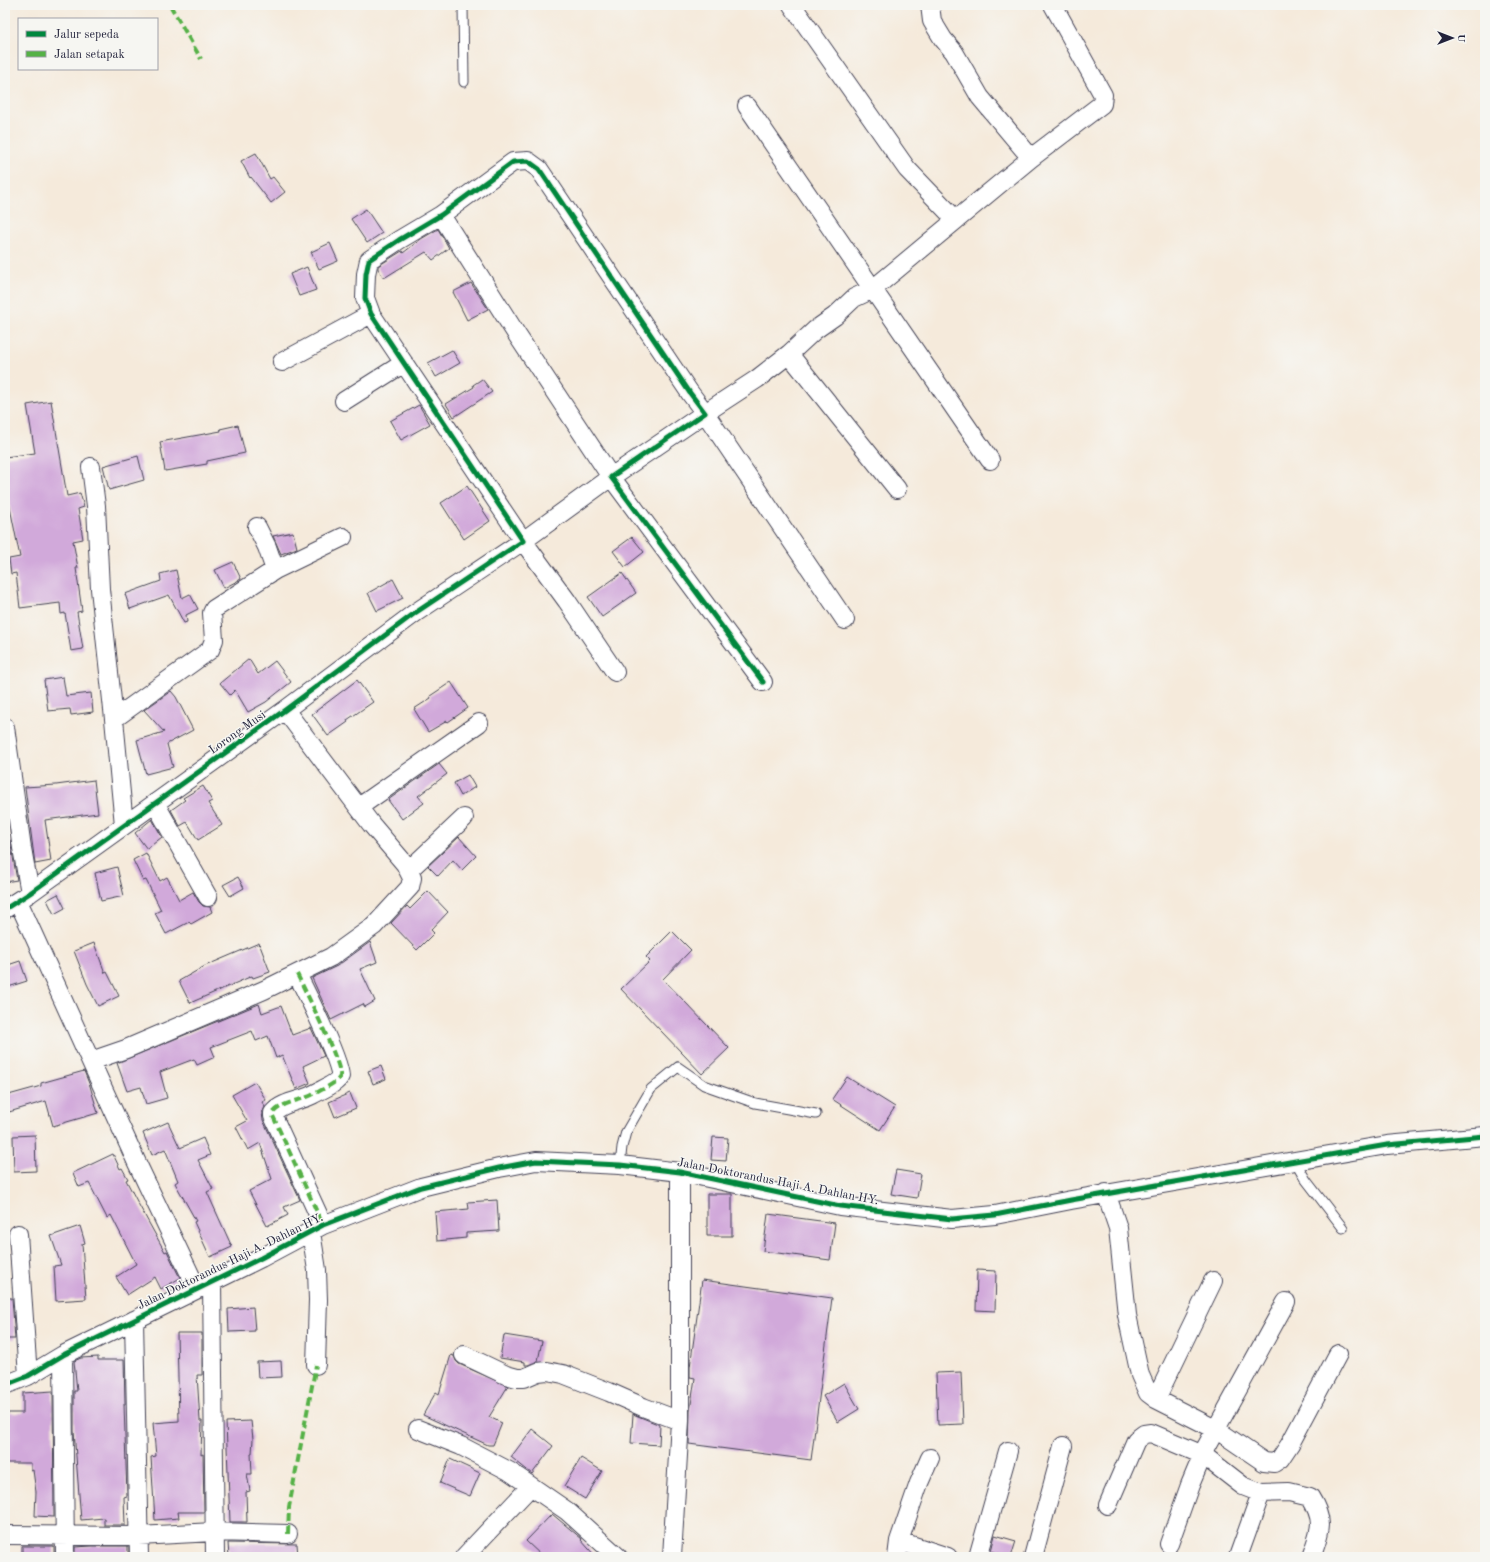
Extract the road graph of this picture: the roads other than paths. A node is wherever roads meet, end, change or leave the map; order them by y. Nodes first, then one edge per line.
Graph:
1 (463, 5) edge
2 (792, 5) edge
3 (930, 5) edge
4 (1053, 5) edge
5 (464, 82) dead end
6 (747, 106) dead end
7 (1031, 158) junction
8 (442, 215) junction
9 (956, 220) junction
10 (873, 289) junction
11 (371, 314) junction
12 (789, 354) junction
13 (282, 362) dead end
14 (404, 363) junction
15 (344, 401) dead end
16 (705, 413) junction
17 (990, 460) dead end
18 (91, 467) dead end
19 (611, 477) junction
20 (896, 489) dead end
21 (257, 527) dead end
22 (343, 537) dead end
23 (524, 541) junction
24 (275, 570) junction
25 (845, 620) dead end
26 (615, 672) dead end
27 (763, 682) dead end
28 (285, 710) junction
29 (114, 719) junction
30 (479, 723) dead end
31 (5, 727) edge
32 (155, 803) junction
33 (359, 807) junction
34 (464, 818) dead end
35 (124, 825) junction
36 (409, 870) junction
37 (208, 897) dead end
38 (18, 901) edge
39 (297, 974) junction
40 (91, 1061) junction
41 (816, 1114) dead end
42 (1485, 1136) edge
43 (1295, 1161) junction
44 (620, 1165) junction
45 (680, 1172) junction
46 (1106, 1193) junction
47 (317, 1228) junction
48 (1343, 1228) dead end
49 (18, 1234) dead end
50 (1213, 1281) dead end
51 (205, 1285) junction
52 (1286, 1302) dead end
53 (134, 1320) junction
54 (1338, 1354) dead end
55 (464, 1355) dead end
56 (63, 1356) junction
57 (316, 1365) dead end
58 (28, 1376) junction
59 (5, 1385) edge
60 (1156, 1399) junction
61 (680, 1421) junction
62 (418, 1429) dead end
63 (1209, 1443) junction
64 (1062, 1446) dead end
65 (1008, 1451) dead end
66 (930, 1458) dead end
67 (531, 1486) junction
68 (1260, 1493) junction
69 (1108, 1505) dead end
70 (214, 1532) junction
71 (288, 1534) dead end
72 (5, 1535) edge
73 (138, 1536) junction
74 (65, 1537) junction
75 (1169, 1544) dead end
76 (898, 1549) edge
77 (65, 1557) edge
78 (139, 1557) edge
79 (215, 1557) edge
80 (464, 1557) edge
81 (618, 1557) edge
82 (672, 1557) edge
83 (948, 1557) edge
84 (978, 1557) edge
85 (1033, 1557) edge
86 (1238, 1557) edge
87 (1311, 1557) edge

1 - 5 lane
2 - 9 street
3 - 7 street
4 - 7 street, Lorong Musi
6 - 10 street
7 - 9 street, Lorong Musi
8 - 11 street
8 - 16 street
8 - 19 street
9 - 10 street, Lorong Musi
10 - 12 street, Lorong Musi
10 - 17 street
11 - 13 street
11 - 14 street
12 - 16 street, Lorong Musi
12 - 20 street
14 - 15 street
14 - 23 street
16 - 19 street, Lorong Musi
16 - 25 street
18 - 29 street
19 - 23 street, Lorong Musi
19 - 27 street
21 - 24 street
22 - 24 street
23 - 26 street
23 - 28 street, Lorong Musi
24 - 29 street
28 - 32 street, Lorong Musi
28 - 33 street
29 - 35 street
30 - 33 street
31 - 38 street
32 - 35 street, Lorong Musi
32 - 37 street
33 - 36 street
34 - 36 street
35 - 38 street, Lorong Musi
36 - 39 street
38 - 40 street
39 - 40 street
39 - 47 street
40 - 51 street
41 - 44 lane
42 - 43 street, Jalan Doktorandus Haji A. Dahlan HY.
43 - 46 street, Jalan Doktorandus Haji A. Dahlan HY.
43 - 48 lane
44 - 45 street, Jalan Doktorandus Haji A. Dahlan HY.
44 - 47 street, Jalan Doktorandus Haji A. Dahlan HY.
45 - 46 street, Jalan Doktorandus Haji A. Dahlan HY.
45 - 61 street
46 - 60 street
47 - 51 street, Jalan Doktorandus Haji A. Dahlan HY.
47 - 57 street
49 - 58 street
50 - 60 street
51 - 53 street, Jalan Doktorandus Haji A. Dahlan HY.
51 - 70 street
52 - 63 street
53 - 56 street, Jalan Doktorandus Haji A. Dahlan HY.
53 - 73 street
54 - 63 street
55 - 61 street
56 - 58 street, Jalan Doktorandus Haji A. Dahlan HY.
56 - 74 street
58 - 59 street, Jalan Doktorandus Haji A. Dahlan HY.
60 - 63 street
61 - 82 street
62 - 67 street
63 - 68 street
63 - 69 street
63 - 75 street
64 - 85 street
65 - 84 street
66 - 76 street
67 - 80 street
67 - 81 street
68 - 86 street
68 - 87 street
70 - 71 street
70 - 73 street
70 - 79 street
72 - 74 street
73 - 74 street
73 - 78 street
74 - 77 street
76 - 83 street

